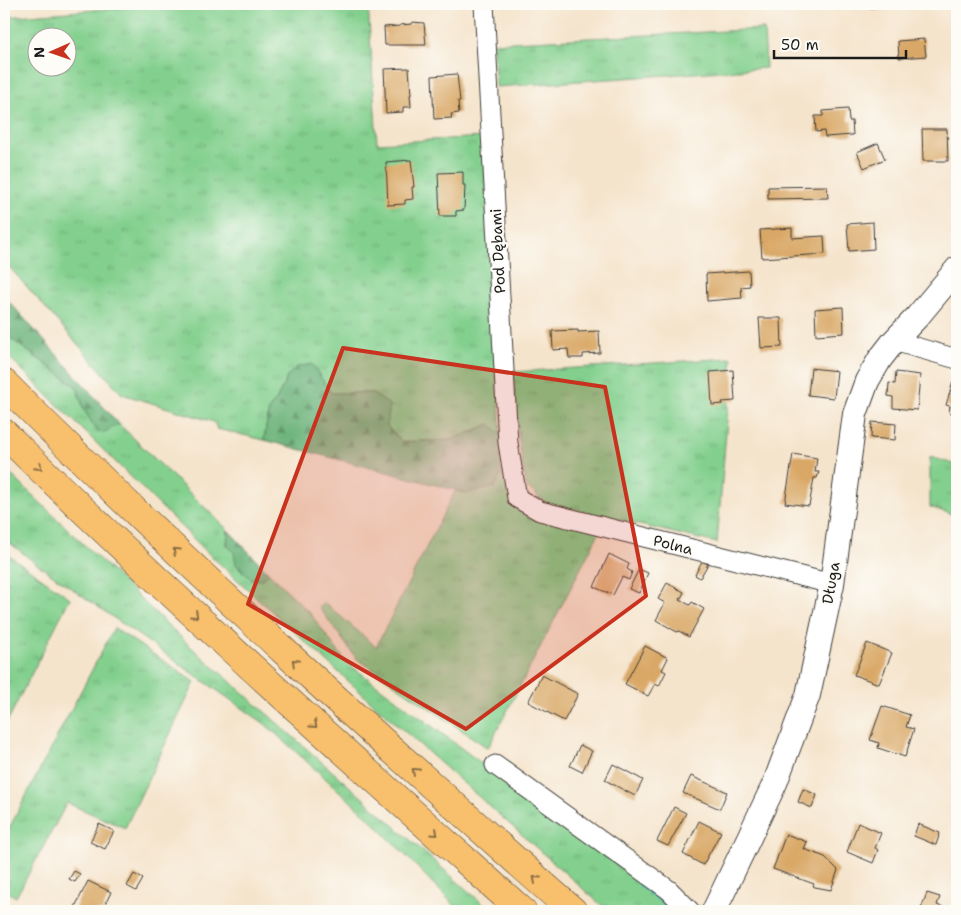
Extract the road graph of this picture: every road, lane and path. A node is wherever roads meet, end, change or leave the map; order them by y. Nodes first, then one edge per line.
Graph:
1 (484, 4) edge
2 (957, 269) edge
3 (894, 341) junction
4 (957, 359) edge
5 (4, 383) edge
6 (4, 433) edge
7 (517, 498) joint
8 (832, 584) junction
9 (495, 765) dead end
10 (522, 911) edge
11 (573, 911) edge
12 (690, 911) edge
13 (714, 911) edge

1 - 7 street, Pod Dębami
2 - 3 street, Długa
3 - 4 street
3 - 8 street, Długa
11 -> 5 highway
6 -> 10 highway
7 - 8 street, Polna
8 - 13 street, Długa
9 - 12 street

